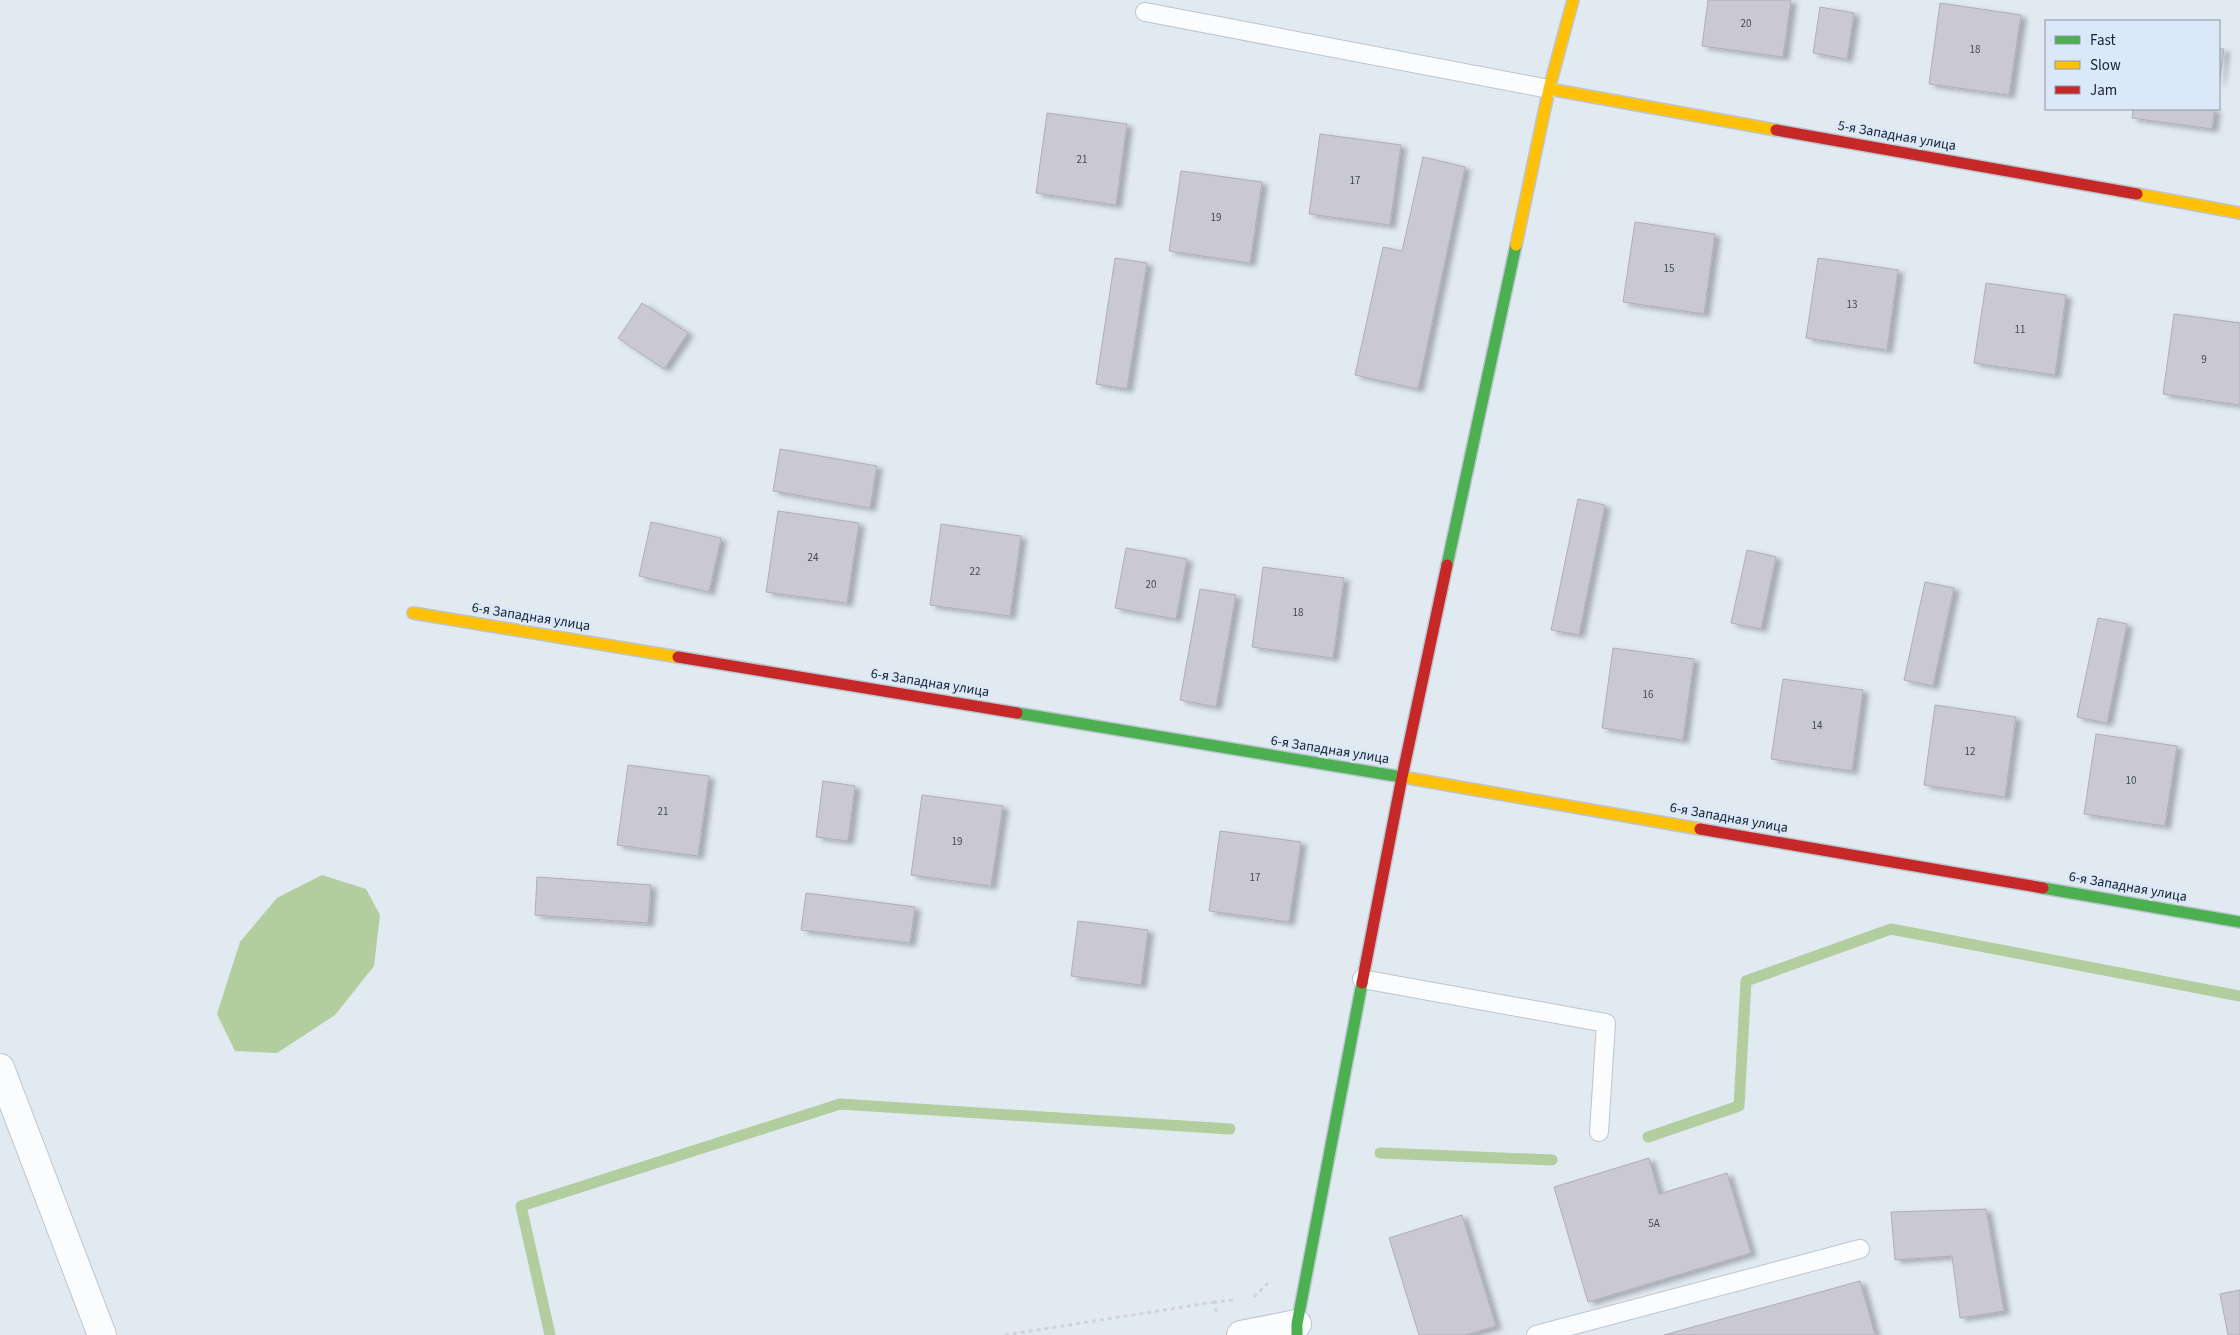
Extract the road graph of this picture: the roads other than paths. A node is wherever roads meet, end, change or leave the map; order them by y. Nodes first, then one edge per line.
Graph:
1 (1573, 0) edge
2 (1145, 12) dead end
3 (1549, 89) junction
4 (2240, 213) edge
5 (413, 613) dead end
6 (1402, 777) junction
7 (2240, 922) edge
8 (1362, 979) junction
9 (0, 1068) edge
10 (1599, 1132) dead end
11 (1860, 1250) dead end
12 (1297, 1330) edge
13 (102, 1335) edge
14 (1241, 1335) edge
15 (1536, 1335) edge

1 - 3 street
2 - 3 lane
3 - 4 street, 5-я Западная улица
3 - 6 street
5 - 6 street, 6-я Западная улица
6 - 7 street, 6-я Западная улица
6 - 8 street
8 - 10 lane
8 - 12 street
9 - 13 street
11 - 15 lane
12 - 14 street

